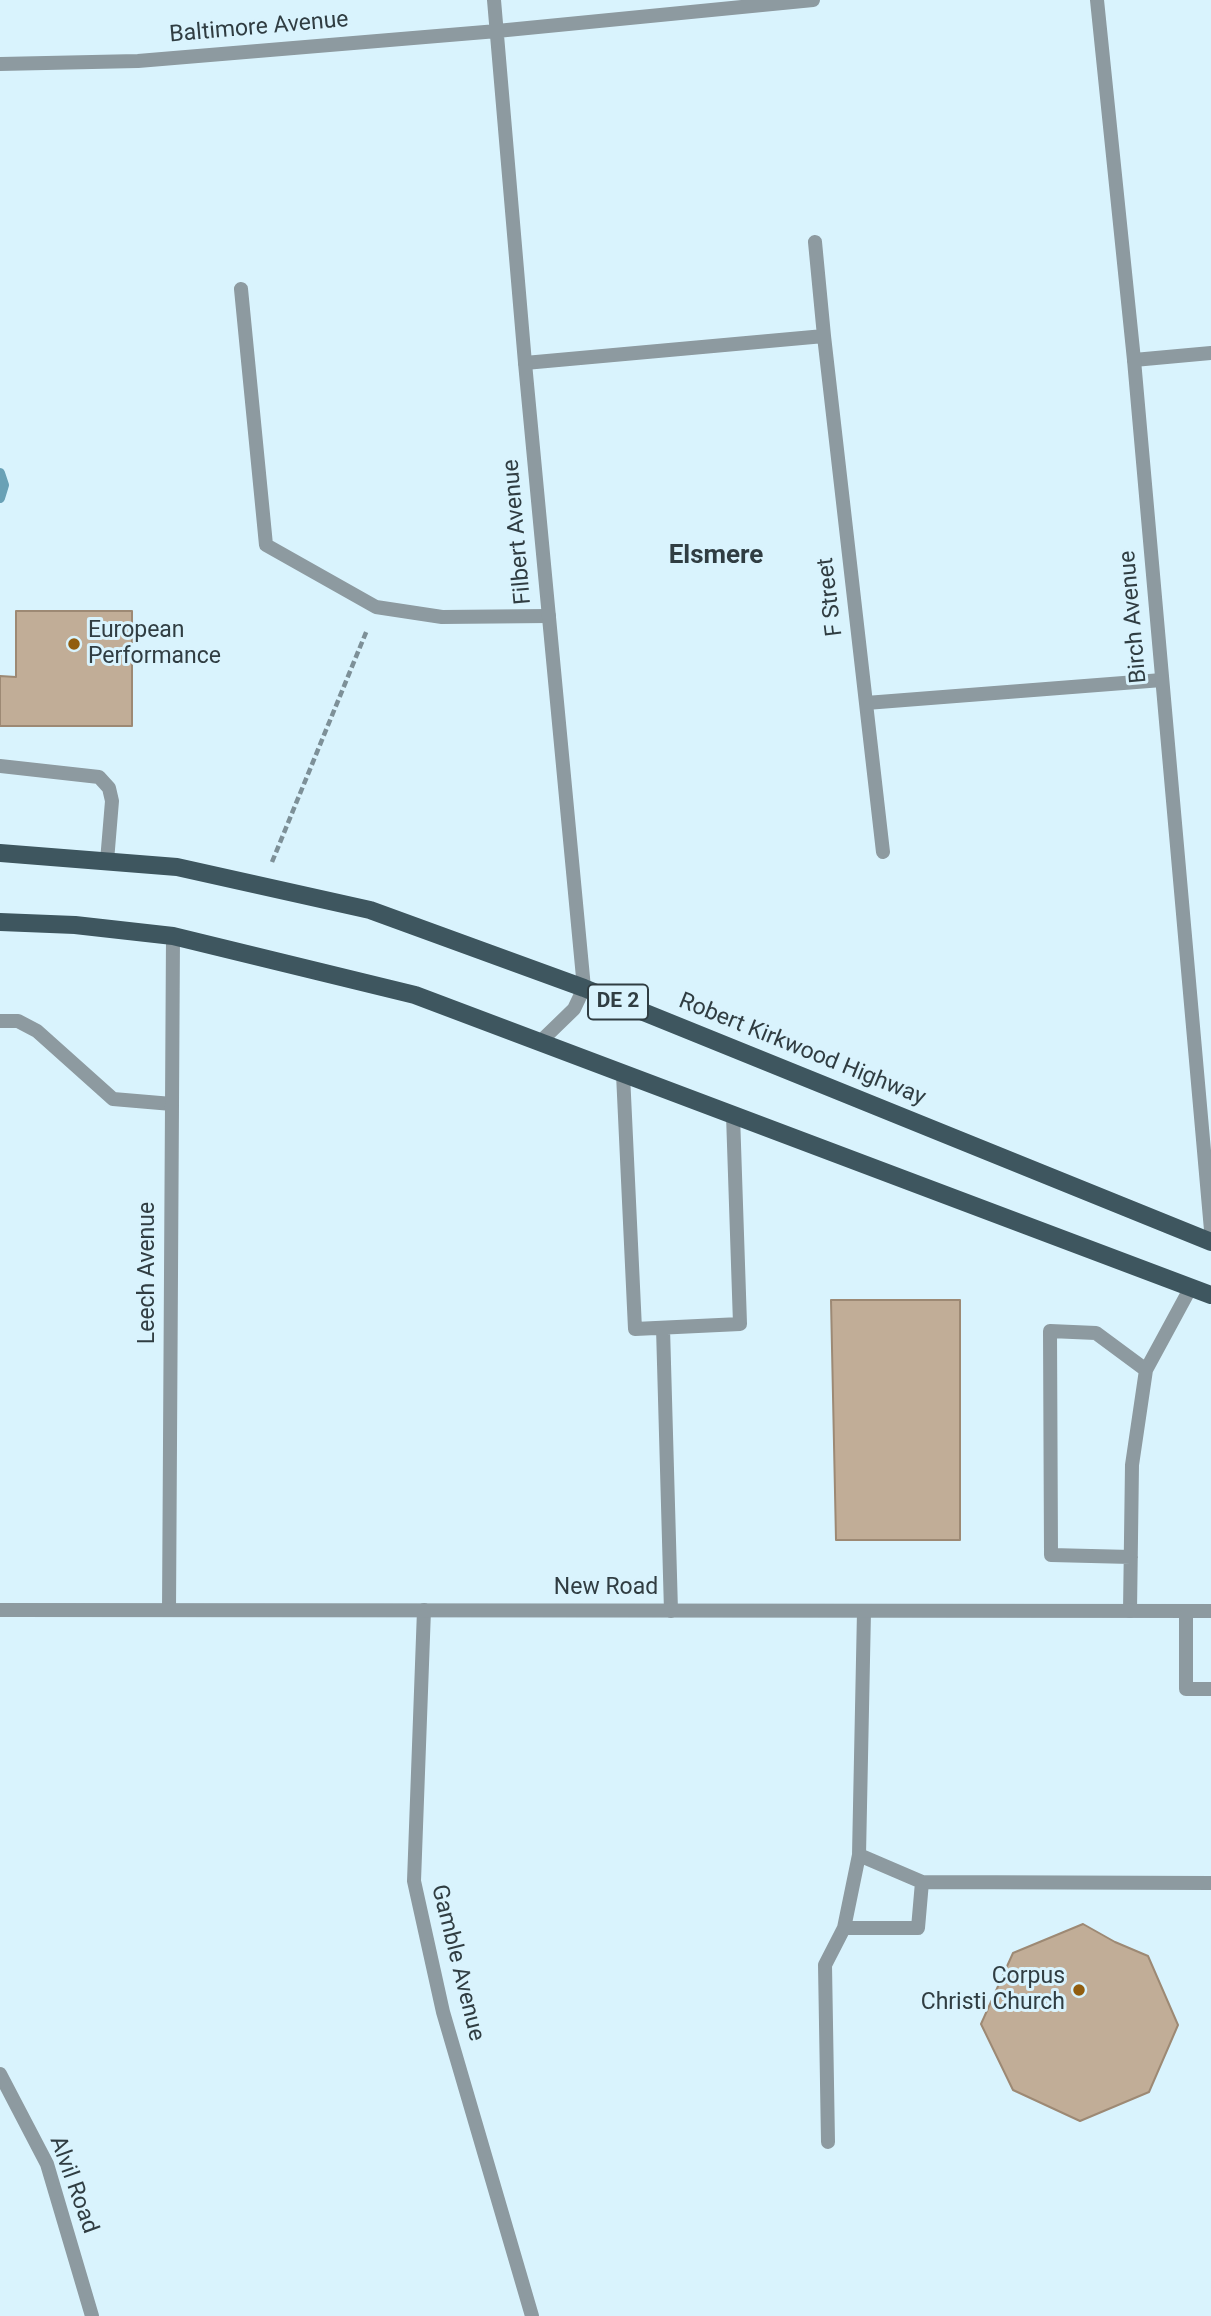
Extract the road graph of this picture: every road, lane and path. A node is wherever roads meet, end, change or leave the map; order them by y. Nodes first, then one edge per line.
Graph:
1 (494, 0) edge
2 (813, 0) edge
3 (1097, 0) edge
4 (497, 31) junction
5 (1, 64) edge
6 (815, 242) dead end
7 (242, 289) dead end
8 (824, 336) junction
9 (1211, 353) edge
10 (1134, 360) junction
11 (525, 363) junction
12 (376, 607) junction
13 (549, 616) junction
14 (1162, 680) junction
15 (866, 703) junction
16 (0, 766) edge
17 (883, 852) dead end
18 (0, 853) edge
19 (107, 861) junction
20 (262, 886) junction
21 (0, 922) edge
22 (173, 936) junction
23 (584, 988) junction
24 (0, 1021) edge
25 (540, 1042) junction
26 (623, 1074) junction
27 (172, 1104) junction
28 (733, 1115) junction
29 (1211, 1230) edge
30 (1211, 1241) edge
31 (1191, 1287) junction
32 (1211, 1294) edge
33 (663, 1328) junction
34 (1146, 1370) junction
35 (1131, 1557) junction
36 (0, 1610) edge
37 (169, 1610) junction
38 (424, 1611) junction
39 (671, 1611) junction
40 (864, 1611) junction
41 (1130, 1611) junction
42 (1186, 1611) junction
43 (1211, 1611) edge
44 (1211, 1689) edge
45 (859, 1855) junction
46 (922, 1882) junction
47 (1211, 1884) edge
48 (844, 1928) junction
49 (0, 2074) edge
50 (828, 2143) dead end
51 (92, 2316) edge
52 (532, 2316) edge

1 - 4 street, Filbert Avenue
2 - 4 street, Baltimore Avenue
3 - 10 street, Birch Avenue
4 - 5 street, Baltimore Avenue
4 - 11 street, Filbert Avenue
6 - 8 street, F Street
7 - 12 street
8 - 11 street
8 - 15 street, F Street
9 - 10 street
10 - 14 street, Birch Avenue
11 - 13 street, Filbert Avenue
12 - 13 street
12 - 20 path
13 - 23 street, Filbert Avenue
14 - 15 street
14 - 29 street, Birch Avenue
15 - 17 street, F Street
16 - 19 street
18 - 19 main road, Robert Kirkwood Highway / DE 2
19 - 20 main road, Robert Kirkwood Highway / DE 2
20 - 23 main road, Robert Kirkwood Highway / DE 2
21 - 22 main road
22 - 25 main road
22 - 27 street, Leech Avenue
23 - 25 street
23 - 30 main road, Robert Kirkwood Highway / DE 2
24 - 27 street
25 - 26 main road
26 - 28 main road
26 - 33 street
27 - 37 street, Leech Avenue
28 - 31 main road
28 - 33 street
31 - 32 main road
31 - 34 street
33 - 39 street
34 - 35 street
34 - 35 street
35 - 41 street
36 - 37 street, New Road
37 - 38 street, New Road
38 - 39 street, New Road
38 - 52 street, Gamble Avenue
39 - 40 street, New Road
40 - 41 street, New Road
40 - 45 street
41 - 42 street, New Road
42 - 43 street, New Road
42 - 44 street
45 - 46 street
45 - 48 street
46 - 47 street
46 - 48 street
48 - 50 street
49 - 51 street, Alvil Road

